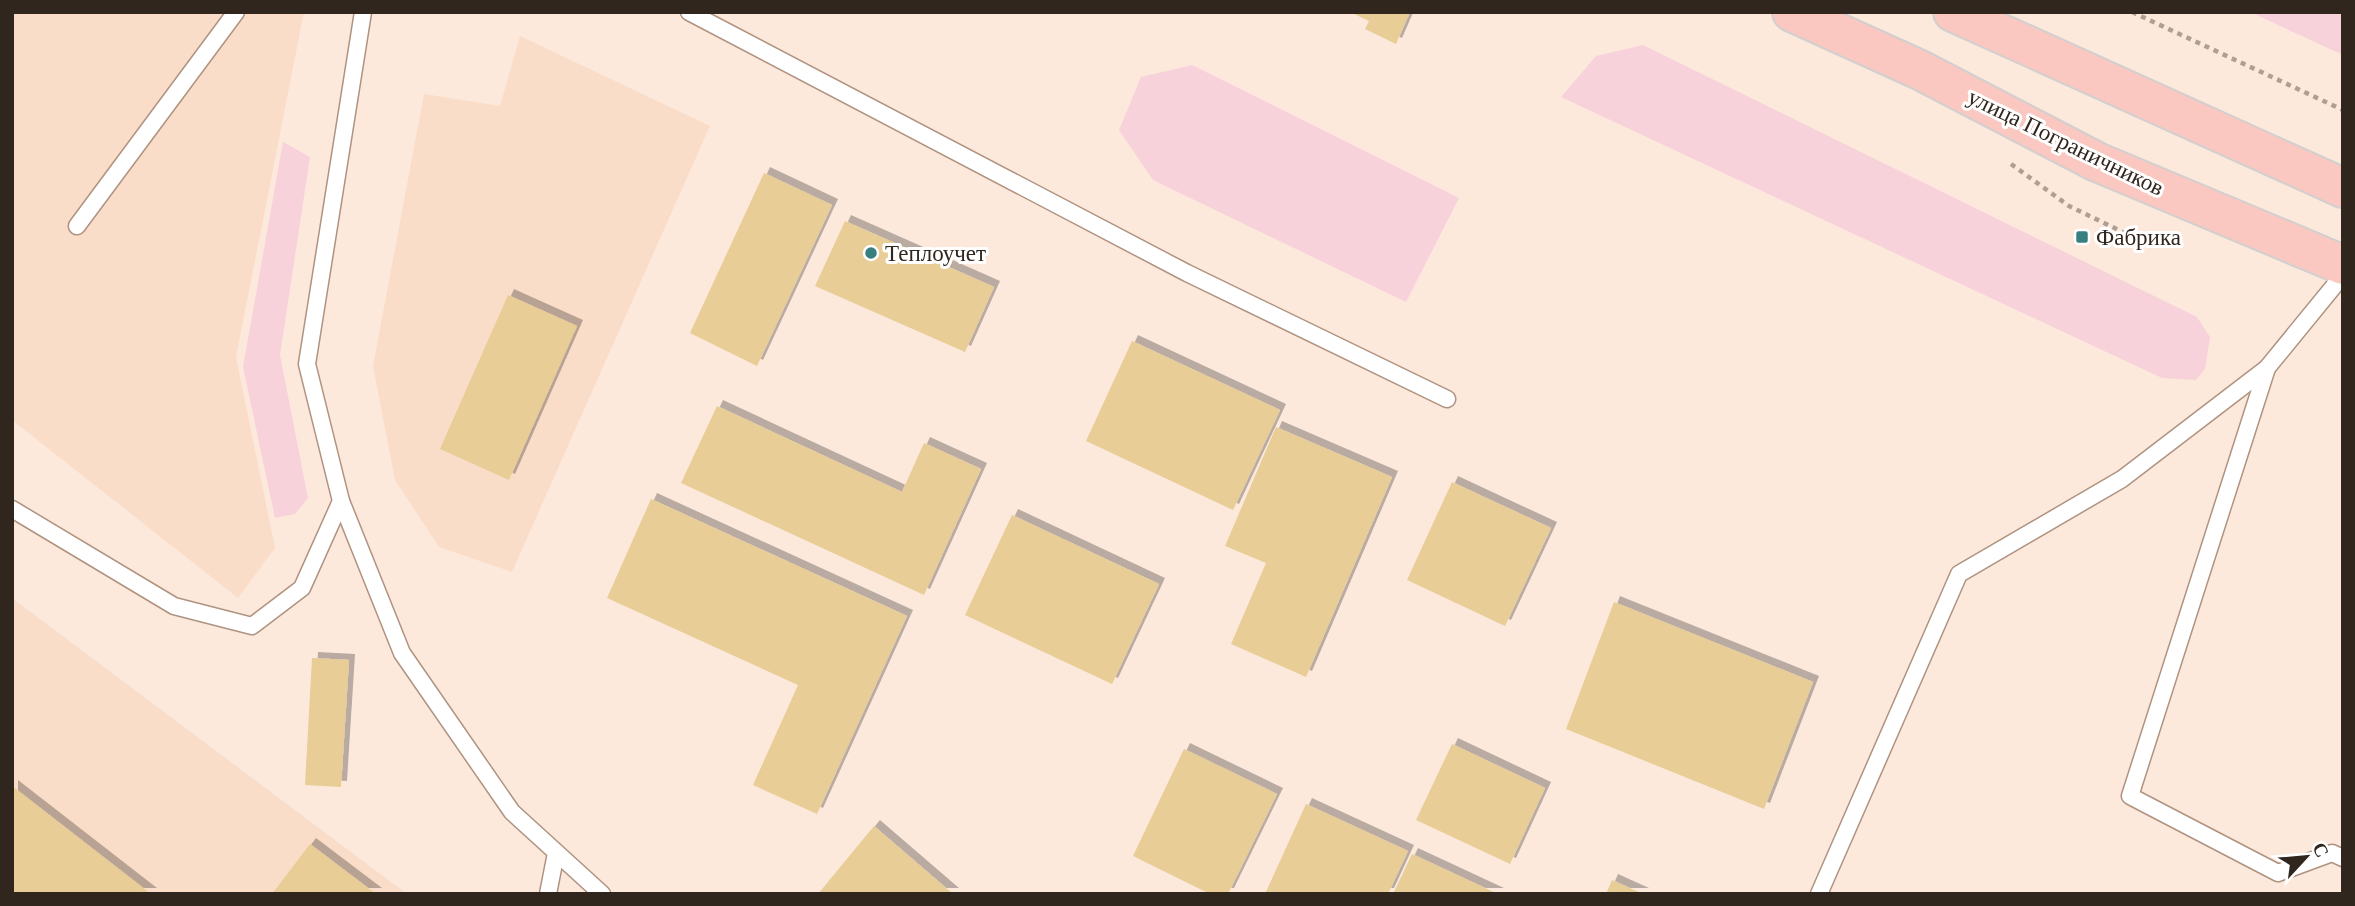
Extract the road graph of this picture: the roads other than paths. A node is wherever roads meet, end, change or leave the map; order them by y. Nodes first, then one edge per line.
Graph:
1 (236, 12) edge
2 (363, 12) edge
3 (689, 12) edge
4 (1792, 12) edge
5 (1953, 12) edge
6 (2343, 188) edge
7 (77, 226) dead end
8 (2343, 265) edge
9 (2343, 275) edge
10 (2267, 368) junction
11 (1447, 399) dead end
12 (341, 501) junction
13 (12, 509) edge
14 (556, 853) junction
15 (2343, 858) edge
16 (548, 894) edge
17 (602, 894) edge
18 (1819, 894) edge

1 - 7 lane
2 - 12 lane
3 - 11 lane
4 - 8 main road, улица Пограничников
5 - 6 main road
9 - 10 lane
10 - 15 lane
10 - 18 lane
12 - 13 lane
12 - 14 lane
14 - 16 lane
14 - 17 lane

